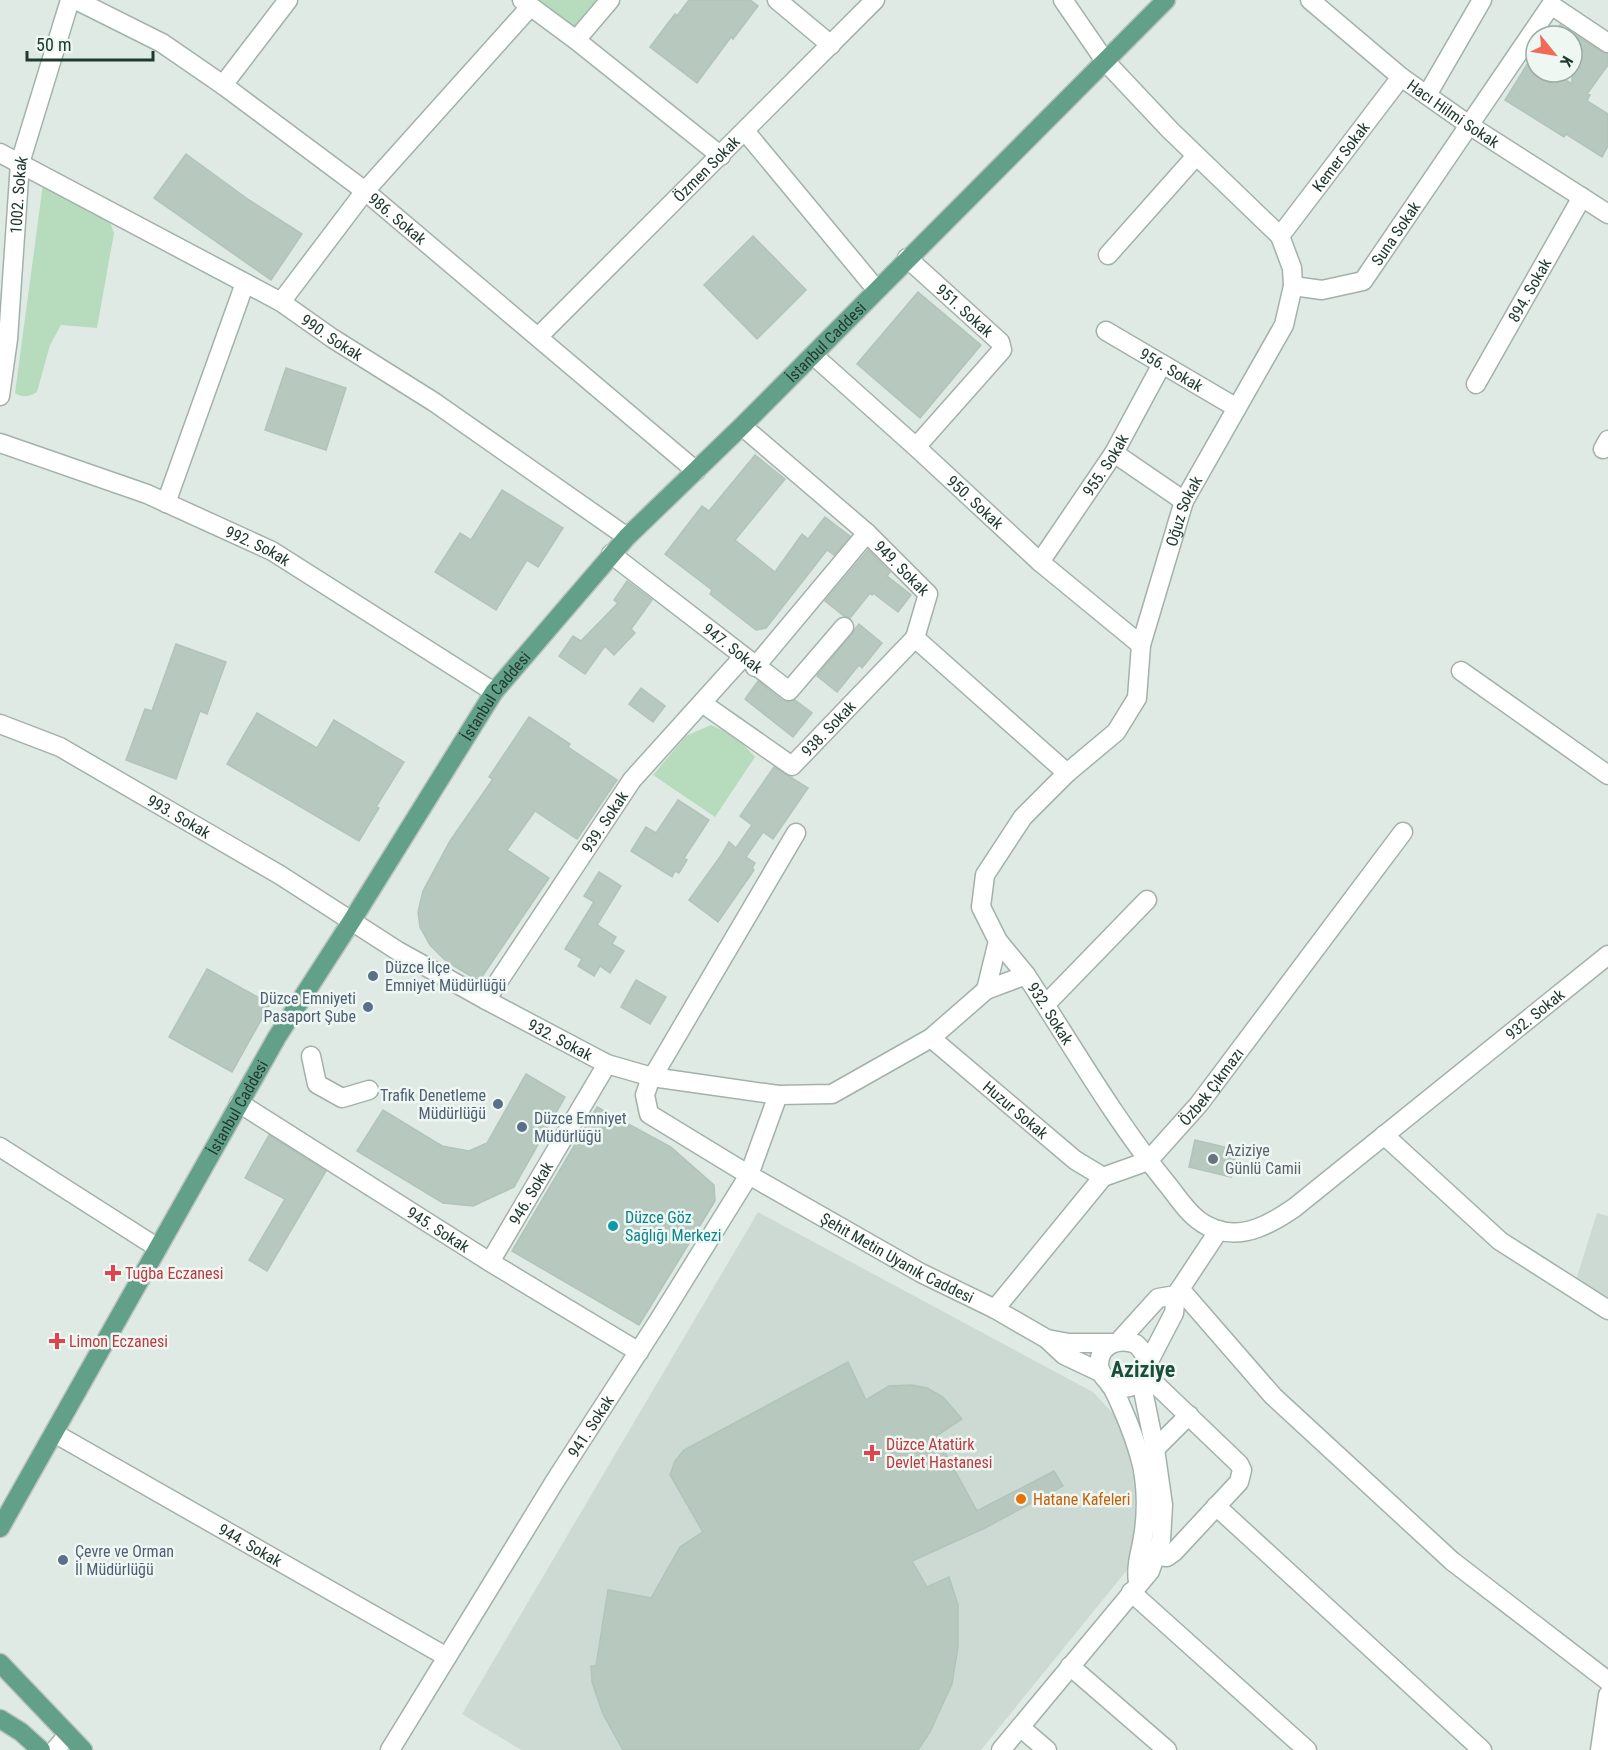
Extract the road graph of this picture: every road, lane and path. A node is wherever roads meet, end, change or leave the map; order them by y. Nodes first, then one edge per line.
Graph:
1 (70, 0) edge
2 (76, 0) edge
3 (288, 0) edge
4 (610, 0) edge
5 (777, 0) edge
6 (875, 0) edge
7 (1063, 0) edge
8 (1166, 0) edge
9 (1310, 0) edge
10 (1482, 0) edge
11 (526, 3) edge
12 (576, 40) junction
13 (1608, 43) edge
14 (831, 45) junction
15 (1105, 61) junction
16 (1401, 77) junction
17 (223, 85) junction
18 (1426, 95) junction
19 (1469, 125) junction
20 (746, 131) junction
21 (0, 153) edge
22 (721, 156) junction
23 (1196, 156) junction
24 (20, 163) junction
25 (364, 191) junction
26 (1582, 197) junction
27 (1608, 214) edge
28 (1280, 237) junction
29 (1108, 255) dead end
30 (907, 258) junction
31 (245, 283) junction
32 (1293, 286) junction
33 (876, 289) junction
34 (281, 302) junction
35 (1106, 331) dead end
36 (538, 337) junction
37 (813, 355) junction
38 (1162, 364) junction
39 (1476, 384) dead end
40 (0, 396) edge
41 (1237, 408) junction
42 (742, 426) junction
43 (0, 443) edge
44 (916, 447) junction
45 (1114, 453) junction
46 (696, 471) junction
47 (1184, 501) junction
48 (166, 503) junction
49 (867, 533) junction
50 (627, 537) junction
51 (610, 554) junction
52 (1040, 562) junction
53 (844, 627) dead end
54 (915, 638) junction
55 (1141, 645) junction
56 (749, 662) junction
57 (1461, 671) dead end
58 (494, 692) junction
59 (702, 703) junction
60 (0, 724) edge
61 (1067, 773) junction
62 (1608, 775) edge
63 (1403, 832) dead end
64 (796, 833) dead end
65 (1147, 900) dead end
66 (351, 922) junction
67 (998, 940) junction
68 (1608, 955) edge
69 (1026, 975) junction
70 (986, 990) junction
71 (486, 1000) junction
72 (1046, 1004) junction
73 (931, 1038) junction
74 (311, 1056) dead end
75 (607, 1064) junction
76 (652, 1077) junction
77 (369, 1090) dead end
78 (778, 1095) junction
79 (239, 1103) junction
80 (1384, 1136) junction
81 (0, 1147) edge
82 (1148, 1161) junction
83 (749, 1175) junction
84 (1103, 1177) junction
85 (1219, 1230) junction
86 (158, 1248) junction
87 (490, 1262) junction
88 (1178, 1292) junction
89 (995, 1309) junction
90 (1608, 1310) edge
91 (1047, 1340) junction
92 (1116, 1342) junction
93 (639, 1352) junction
94 (1145, 1373) junction
95 (1105, 1378) junction
96 (1189, 1415) junction
97 (54, 1433) junction
98 (1155, 1449) junction
99 (1216, 1506) junction
100 (0, 1528) edge
101 (1156, 1556) junction
102 (1135, 1588) junction
103 (447, 1657) junction
104 (0, 1663) edge
105 (1070, 1666) junction
106 (1608, 1681) edge
107 (1608, 1695) edge
108 (0, 1719) edge
109 (1020, 1727) junction
110 (0, 1734) edge
111 (68, 1735) junction
112 (1478, 1749) edge
113 (31, 1750) edge
114 (41, 1750) edge
115 (55, 1750) edge
116 (83, 1750) edge
117 (390, 1750) edge
118 (1001, 1750) edge
119 (1047, 1750) edge
120 (1167, 1750) edge
121 (1307, 1750) edge
122 (1600, 1750) edge

1 - 24 street, 1002. Sokak
2 - 17 street, 986. Sokak
3 - 17 street
4 - 12 street
5 - 14 street
6 - 14 street, Özmen Sokak
7 - 15 street, Oğuz Sokak
8 - 15 main road, İstanbul Caddesi
9 - 16 street, Hacı Hilmi Sokak
10 - 18 street
11 - 12 street
11 - 25 street
12 - 22 street
13 - 19 street, Suna Sokak
14 - 20 street, Özmen Sokak
15 - 23 street, Oğuz Sokak
15 - 30 main road, İstanbul Caddesi
16 - 18 street, Hacı Hilmi Sokak
16 - 28 street, Kemer Sokak
17 - 25 street, 986. Sokak
18 - 19 street, Hacı Hilmi Sokak
19 - 26 street, Hacı Hilmi Sokak
19 - 32 street, Suna Sokak
20 - 22 street, Özmen Sokak
20 - 33 street
21 - 24 street, 990. Sokak
22 - 36 street, Özmen Sokak
23 - 28 street, Oğuz Sokak
23 - 29 street
24 - 31 street, 990. Sokak
24 - 40 street, 1002. Sokak
25 - 34 street
25 - 36 street, 986. Sokak
26 - 27 street, Hacı Hilmi Sokak
26 - 39 street, 894. Sokak
28 - 32 street, Oğuz Sokak
30 - 33 main road, İstanbul Caddesi
30 - 44 street, 951. Sokak
31 - 34 street, 990. Sokak
31 - 48 street
32 - 41 street, Oğuz Sokak
33 - 37 main road, İstanbul Caddesi
34 - 50 street, 990. Sokak
35 - 38 street, 956. Sokak
36 - 46 street, 986. Sokak
37 - 42 main road, İstanbul Caddesi
37 - 44 street, 950. Sokak
38 - 41 street, 956. Sokak
38 - 45 street, 955. Sokak
41 - 47 street, Oğuz Sokak
42 - 46 main road, İstanbul Caddesi
42 - 49 street, 949. Sokak
43 - 48 street, 992. Sokak
44 - 52 street, 950. Sokak
45 - 47 street
45 - 52 street, 955. Sokak
46 - 50 main road, İstanbul Caddesi
47 - 55 street, Oğuz Sokak
48 - 58 street, 992. Sokak
49 - 54 street, 949. Sokak
49 - 56 street, 939. Sokak
50 - 51 main road, İstanbul Caddesi
51 - 56 street, 947. Sokak
51 - 58 main road, İstanbul Caddesi
52 - 55 street, 950. Sokak
53 - 56 street, 947. Sokak
54 - 59 street, 938. Sokak
54 - 61 street
55 - 61 street, Oğuz Sokak
56 - 59 street, 939. Sokak
57 - 62 street
58 - 66 main road, İstanbul Caddesi
59 - 71 street, 939. Sokak
60 - 66 street, 993. Sokak
61 - 67 street, Oğuz Sokak
63 - 82 street, Özbek Çıkmazı
64 - 76 street
65 - 72 street
66 - 71 street, 932. Sokak
66 - 79 main road, İstanbul Caddesi
67 - 69 street, Oğuz Sokak
67 - 70 street
68 - 80 street, 932. Sokak
69 - 70 street, 932. Sokak
69 - 72 street, 932. Sokak
70 - 73 street, 932. Sokak
71 - 75 street, 932. Sokak
72 - 82 street, 932. Sokak
73 - 78 street, 932. Sokak
73 - 84 street, Huzur Sokak
74 - 77 street
75 - 76 street, 932. Sokak
75 - 87 street, 946. Sokak
76 - 78 street, 932. Sokak
76 - 83 street, Şehit Metin Uyanık Caddesi
78 - 83 street, 941. Sokak
79 - 86 main road, İstanbul Caddesi
79 - 87 street, 945. Sokak
80 - 85 street, 932. Sokak
80 - 90 street
81 - 86 street
82 - 84 street, Özbek Çıkmazı
82 - 85 street, 932. Sokak
83 - 89 street, Şehit Metin Uyanık Caddesi
83 - 93 street, 941. Sokak
84 - 89 street
85 - 88 street
86 - 97 main road, İstanbul Caddesi
87 - 93 street, 945. Sokak
88 - 92 street
88 - 94 street
88 - 106 street
89 - 91 street, Şehit Metin Uyanık Caddesi
91 - 92 street, Şehit Metin Uyanık Caddesi
91 - 95 street, Şehit Metin Uyanık Caddesi
92 - 94 street
92 - 95 street
93 - 103 street, 941. Sokak
94 - 95 street
94 - 96 street
94 - 98 street
95 - 102 street
96 - 98 street
96 - 99 street
97 - 100 main road, İstanbul Caddesi
97 - 103 street, 944. Sokak
98 - 101 street
99 - 101 street
99 - 112 street
101 - 102 street
102 - 105 street
102 - 121 street
103 - 117 street, 941. Sokak
104 - 111 main road
105 - 109 street
105 - 120 street
107 - 122 street
108 - 114 main road
109 - 118 street
109 - 119 street
110 - 113 main road
111 - 115 street
111 - 116 main road

